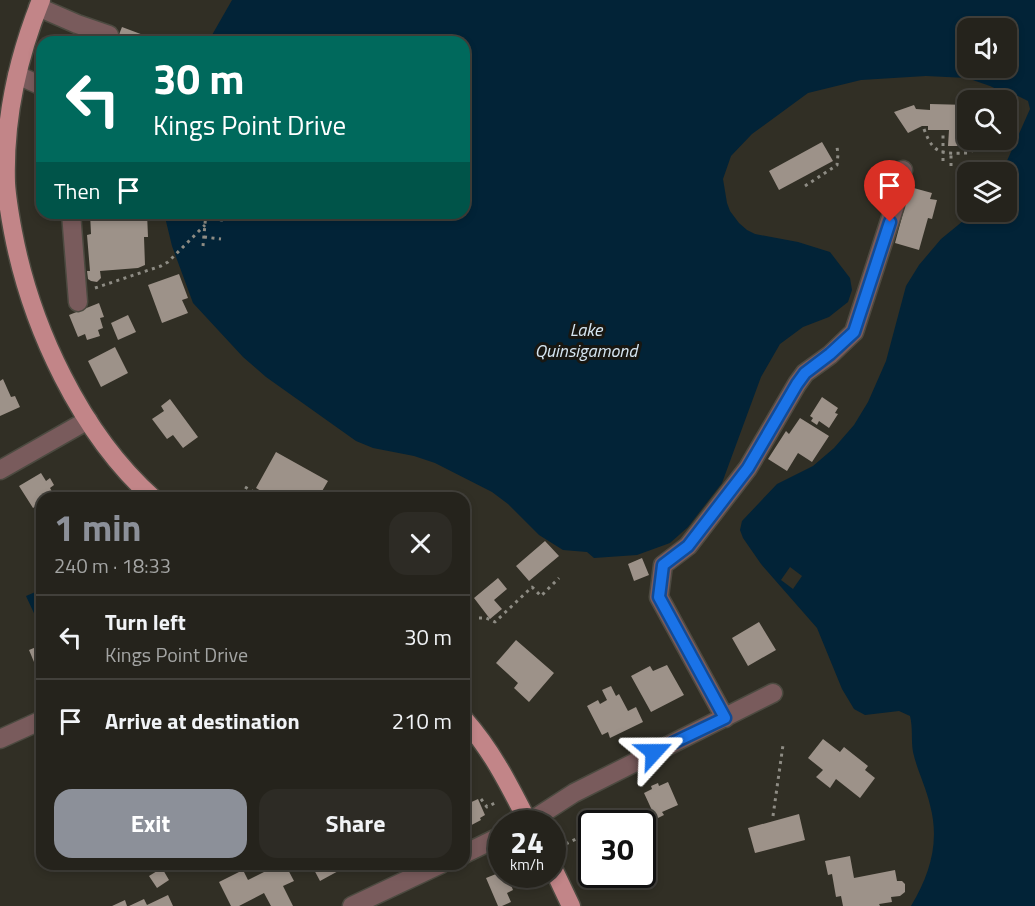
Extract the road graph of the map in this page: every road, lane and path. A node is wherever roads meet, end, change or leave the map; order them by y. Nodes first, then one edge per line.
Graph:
1 (39, 3) edge
2 (109, 35) dead end
3 (17, 75) junction
4 (36, 83) edge
5 (924, 129) dead end
6 (943, 134) dead end
7 (837, 147) dead end
8 (972, 150) edge
9 (943, 152) junction
10 (951, 153) junction
11 (943, 161) dead end
12 (951, 166) dead end
13 (903, 170) dead end
14 (3, 183) edge
15 (805, 186) dead end
16 (71, 219) edge
17 (205, 219) edge
18 (214, 219) edge
19 (223, 220) dead end
20 (205, 225) junction
21 (204, 237) junction
22 (221, 239) dead end
23 (203, 246) dead end
24 (77, 298) joint
25 (88, 420) junction
26 (0, 470) edge
27 (245, 487) dead end
28 (147, 492) edge
29 (254, 492) edge
30 (559, 578) dead end
31 (479, 618) dead end
32 (773, 693) dead end
33 (725, 718) junction
34 (36, 723) edge
35 (470, 727) edge
36 (0, 740) edge
37 (783, 745) dead end
38 (480, 799) dead end
39 (497, 802) dead end
40 (522, 810) edge
41 (548, 810) edge
42 (773, 816) dead end
43 (488, 842) edge
44 (470, 851) edge
45 (430, 870) edge
46 (562, 888) edge
47 (372, 902) edge
48 (352, 906) edge
49 (571, 906) edge

1 - 2 street
1 - 3 main road
3 - 4 street
3 - 14 main road
5 - 9 path
6 - 9 path
7 - 15 path
8 - 10 path
9 - 10 path
9 - 11 path
10 - 12 path
13 - 33 street
14 - 25 main road
16 - 24 street
17 - 20 path
18 - 19 path
20 - 21 path
20 - 24 path
21 - 22 path
21 - 23 path
25 - 26 street
25 - 28 main road
27 - 29 path
30 - 31 path
32 - 33 street
33 - 41 street
34 - 36 street
35 - 40 main road
37 - 42 path
38 - 39 path
43 - 44 street
45 - 47 street
46 - 49 main road
47 - 48 street

